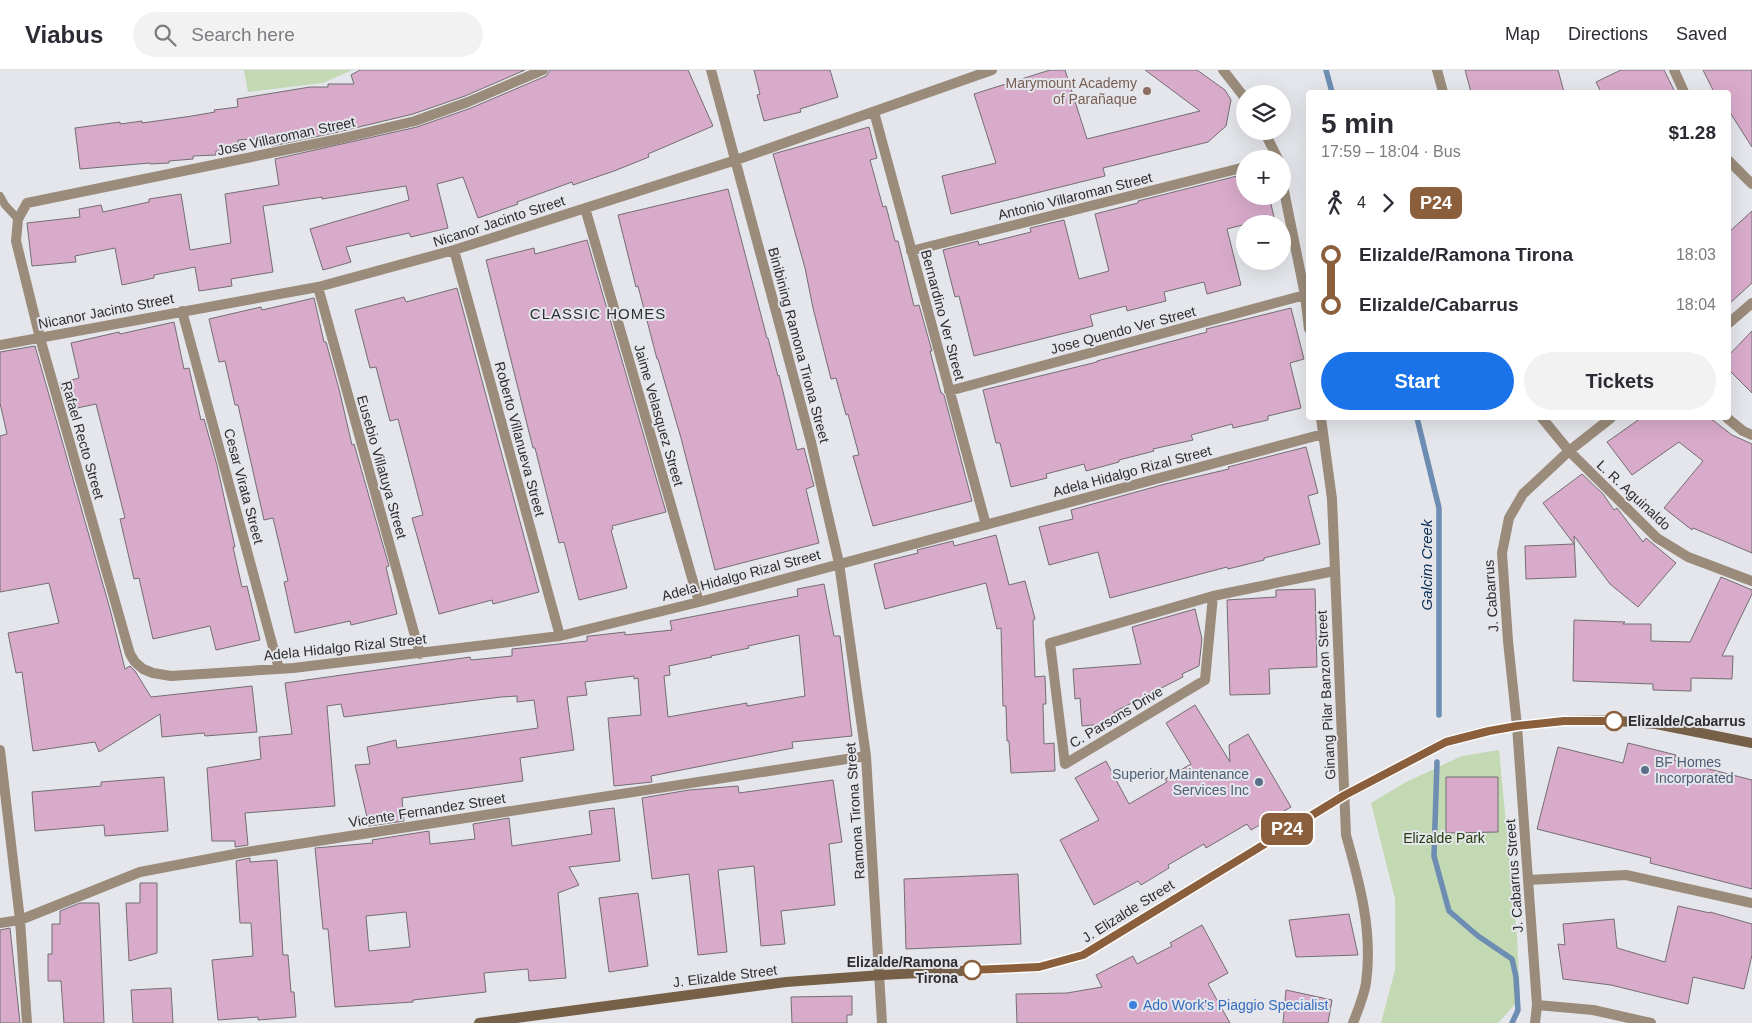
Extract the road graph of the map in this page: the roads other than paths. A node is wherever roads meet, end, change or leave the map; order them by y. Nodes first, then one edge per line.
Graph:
1 (543, 70) edge
2 (711, 70) edge
3 (992, 70) edge
4 (1223, 70) edge
5 (1437, 70) edge
6 (1674, 70) edge
7 (1236, 87) edge
8 (1442, 90) edge
9 (1683, 90) edge
10 (874, 112) junction
11 (736, 160) junction
12 (1731, 163) edge
13 (1236, 169) edge
14 (1752, 184) edge
15 (0, 196) edge
16 (27, 203) joint
17 (1287, 205) edge
18 (585, 208) junction
19 (18, 219) junction
20 (454, 250) junction
21 (912, 251) junction
22 (318, 287) junction
23 (1304, 295) junction
24 (1752, 303) edge
25 (1306, 309) edge
26 (182, 311) junction
27 (1731, 321) edge
28 (40, 338) junction
29 (0, 345) edge
30 (950, 391) junction
31 (1321, 420) edge
32 (1544, 420) edge
33 (1608, 420) edge
34 (1729, 420) edge
35 (1323, 434) junction
36 (1752, 435) edge
37 (1569, 451) junction
38 (986, 525) junction
39 (839, 564) junction
40 (1334, 571) junction
41 (1752, 581) edge
42 (1213, 596) junction
43 (699, 602) junction
44 (849, 629) joint
45 (560, 636) junction
46 (420, 654) junction
47 (278, 669) junction
48 (153, 673) joint
49 (1517, 726) junction
50 (1752, 744) edge
51 (0, 750) edge
52 (866, 756) junction
53 (2, 771) edge
54 (1345, 795) junction
55 (1528, 880) junction
56 (1752, 903) edge
57 (20, 920) junction
58 (0, 923) edge
59 (881, 975) junction
60 (1537, 1004) junction
61 (27, 1023) edge
62 (479, 1023) edge
63 (882, 1023) edge
64 (1354, 1023) edge
65 (1536, 1023) edge
66 (1651, 1023) edge

1 - 16 street, Jose Villaroman Street
2 - 11 street, Binibining Ramona Tirona Street
3 - 10 street, Nicanor Jacinto Street
4 - 7 street
5 - 8 street
6 - 9 street
10 - 11 street, Nicanor Jacinto Street
10 - 21 street, Bernardino Ver Street
11 - 18 street, Nicanor Jacinto Street
11 - 39 street, Binibining Ramona Tirona Street
12 - 14 street
13 - 21 street, Antonio Villaroman Street
15 - 19 lane
16 - 19 street, Rafael Recto Street
17 - 23 street
18 - 20 street, Nicanor Jacinto Street
18 - 43 street, Jaime Velasquez Street
19 - 28 street, Rafael Recto Street
20 - 22 street, Nicanor Jacinto Street
20 - 45 street, Roberto Villanueva Street
21 - 30 street, Bernardino Ver Street
22 - 26 street, Nicanor Jacinto Street
22 - 46 street, Eusebio Villatuya Street
23 - 25 street
23 - 30 street, Jose Quendo Ver Street
24 - 27 street
26 - 28 street, Nicanor Jacinto Street
26 - 47 street, Cesar Virata Street
28 - 29 street, Nicanor Jacinto Street
28 - 48 street, Rafael Recto Street
30 - 38 street, Bernardino Ver Street
31 - 35 street
32 - 37 street, L. R. Aguinaldo
33 - 37 street, J. Cabarrus
34 - 36 street
35 - 38 street, Adela Hidalgo Rizal Street
35 - 40 street
37 - 41 street, L. R. Aguinaldo
37 - 49 street, J. Cabarrus
38 - 39 street, Adela Hidalgo Rizal Street
39 - 43 street, Adela Hidalgo Rizal Street
39 - 44 street, Binibining Ramona Tirona Street
40 - 42 street, C. Parsons Drive
40 - 54 street, Ginang Pilar Banzon Street
42 - 42 street, C. Parsons Drive
43 - 45 street, Adela Hidalgo Rizal Street
44 - 52 street, Ramona Tirona Street
45 - 46 street, Adela Hidalgo Rizal Street
46 - 47 street, Adela Hidalgo Rizal Street
47 - 48 street, Adela Hidalgo Rizal Street
49 - 50 street, J. Elizalde Street
49 - 54 street, J. Elizalde Street
49 - 55 street, J. Cabarrus Street
51 - 53 street
52 - 57 street, Vicente Fernandez Street
52 - 59 street, Ramona Tirona Street
53 - 57 street
54 - 59 street, J. Elizalde Street
54 - 64 street, Ginang Pilar Banzon Street
55 - 56 street
55 - 60 street, J. Cabarrus Street
57 - 58 street, Vicente Fernandez Street
57 - 61 street
59 - 62 street, J. Elizalde Street
59 - 63 street, Ramona Tirona Street
60 - 65 street, J. Cabarrus Street
60 - 66 street

